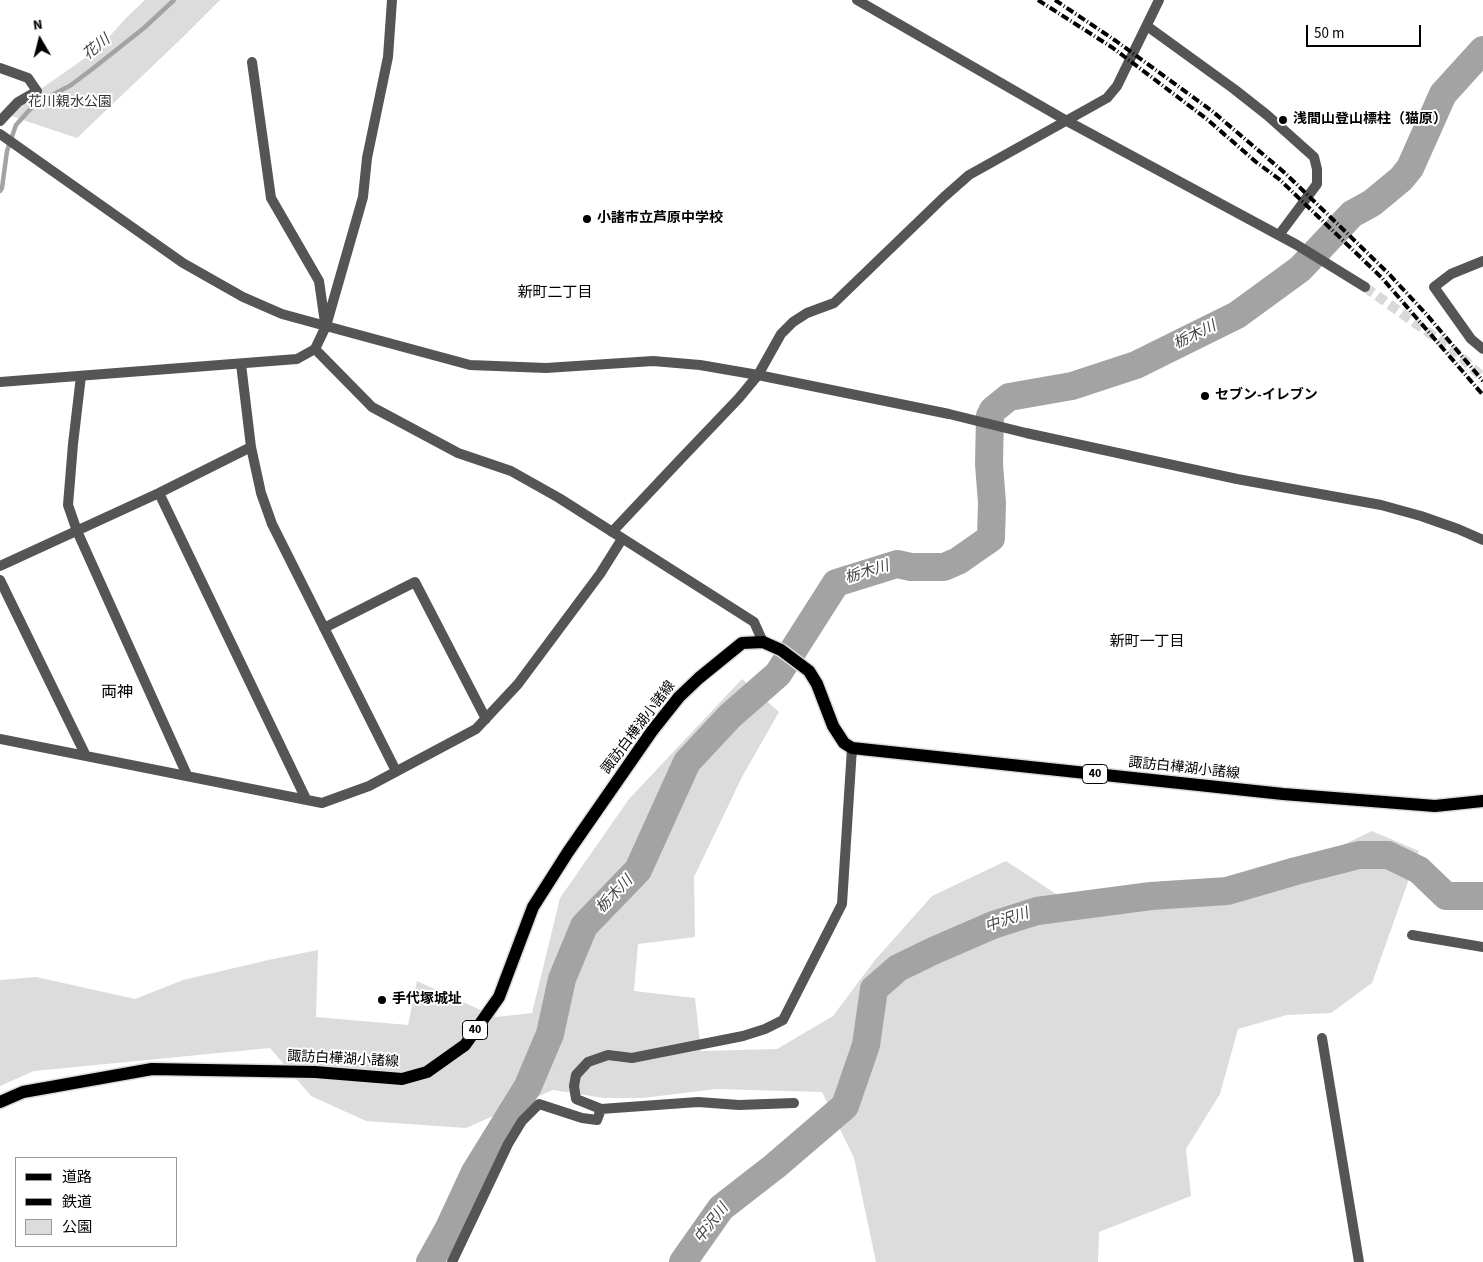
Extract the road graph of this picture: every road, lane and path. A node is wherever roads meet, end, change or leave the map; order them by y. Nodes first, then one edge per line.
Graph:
1 (392, 0) edge
2 (857, 0) edge
3 (1159, 0) edge
4 (1147, 26) junction
5 (252, 62) dead end
6 (0, 68) edge
7 (0, 121) edge
8 (1067, 121) junction
9 (3, 136) edge
10 (1279, 235) junction
11 (1483, 261) edge
12 (1365, 287) tunnel mouth
13 (326, 326) junction
14 (1483, 348) edge
15 (315, 349) junction
16 (241, 364) junction
17 (758, 375) junction
18 (81, 376) junction
19 (0, 382) edge
20 (251, 446) junction
21 (159, 493) junction
22 (77, 531) junction
23 (612, 532) junction
24 (622, 539) junction
25 (1483, 540) edge
26 (0, 566) edge
27 (0, 580) edge
28 (324, 628) junction
29 (763, 642) junction
30 (486, 719) junction
31 (0, 739) edge
32 (852, 748) junction
33 (86, 756) junction
34 (396, 771) junction
35 (187, 776) junction
36 (306, 799) junction
37 (1483, 801) edge
38 (1412, 935) dead end
39 (1483, 947) edge
40 (1322, 1038) dead end
41 (0, 1102) edge
42 (794, 1102) dead end
43 (601, 1109) junction
44 (452, 1262) edge
45 (1359, 1262) edge

1 - 13 street
2 - 8 street
3 - 4 street
4 - 8 street
4 - 10 street
5 - 13 street
6 - 7 street
8 - 10 street
8 - 17 street
9 - 13 street
10 - 12 street
11 - 14 street
13 - 15 street
13 - 17 street
15 - 16 street
15 - 23 street
16 - 18 street
16 - 20 street
17 - 23 street
17 - 25 street
18 - 19 street
18 - 22 street
20 - 21 street
20 - 28 street
21 - 22 street
21 - 36 street
22 - 26 street
22 - 35 street
23 - 24 street
24 - 29 street
24 - 30 street
27 - 33 street
28 - 30 street
28 - 34 street
29 - 32 main road
29 - 41 main road, 諏訪白樺湖小諸線 / 40
30 - 34 street
31 - 33 street
32 - 37 main road, 諏訪白樺湖小諸線 / 40
32 - 43 street
33 - 35 street
34 - 36 street
35 - 36 street
38 - 39 street
40 - 45 street
42 - 43 street
43 - 44 street

